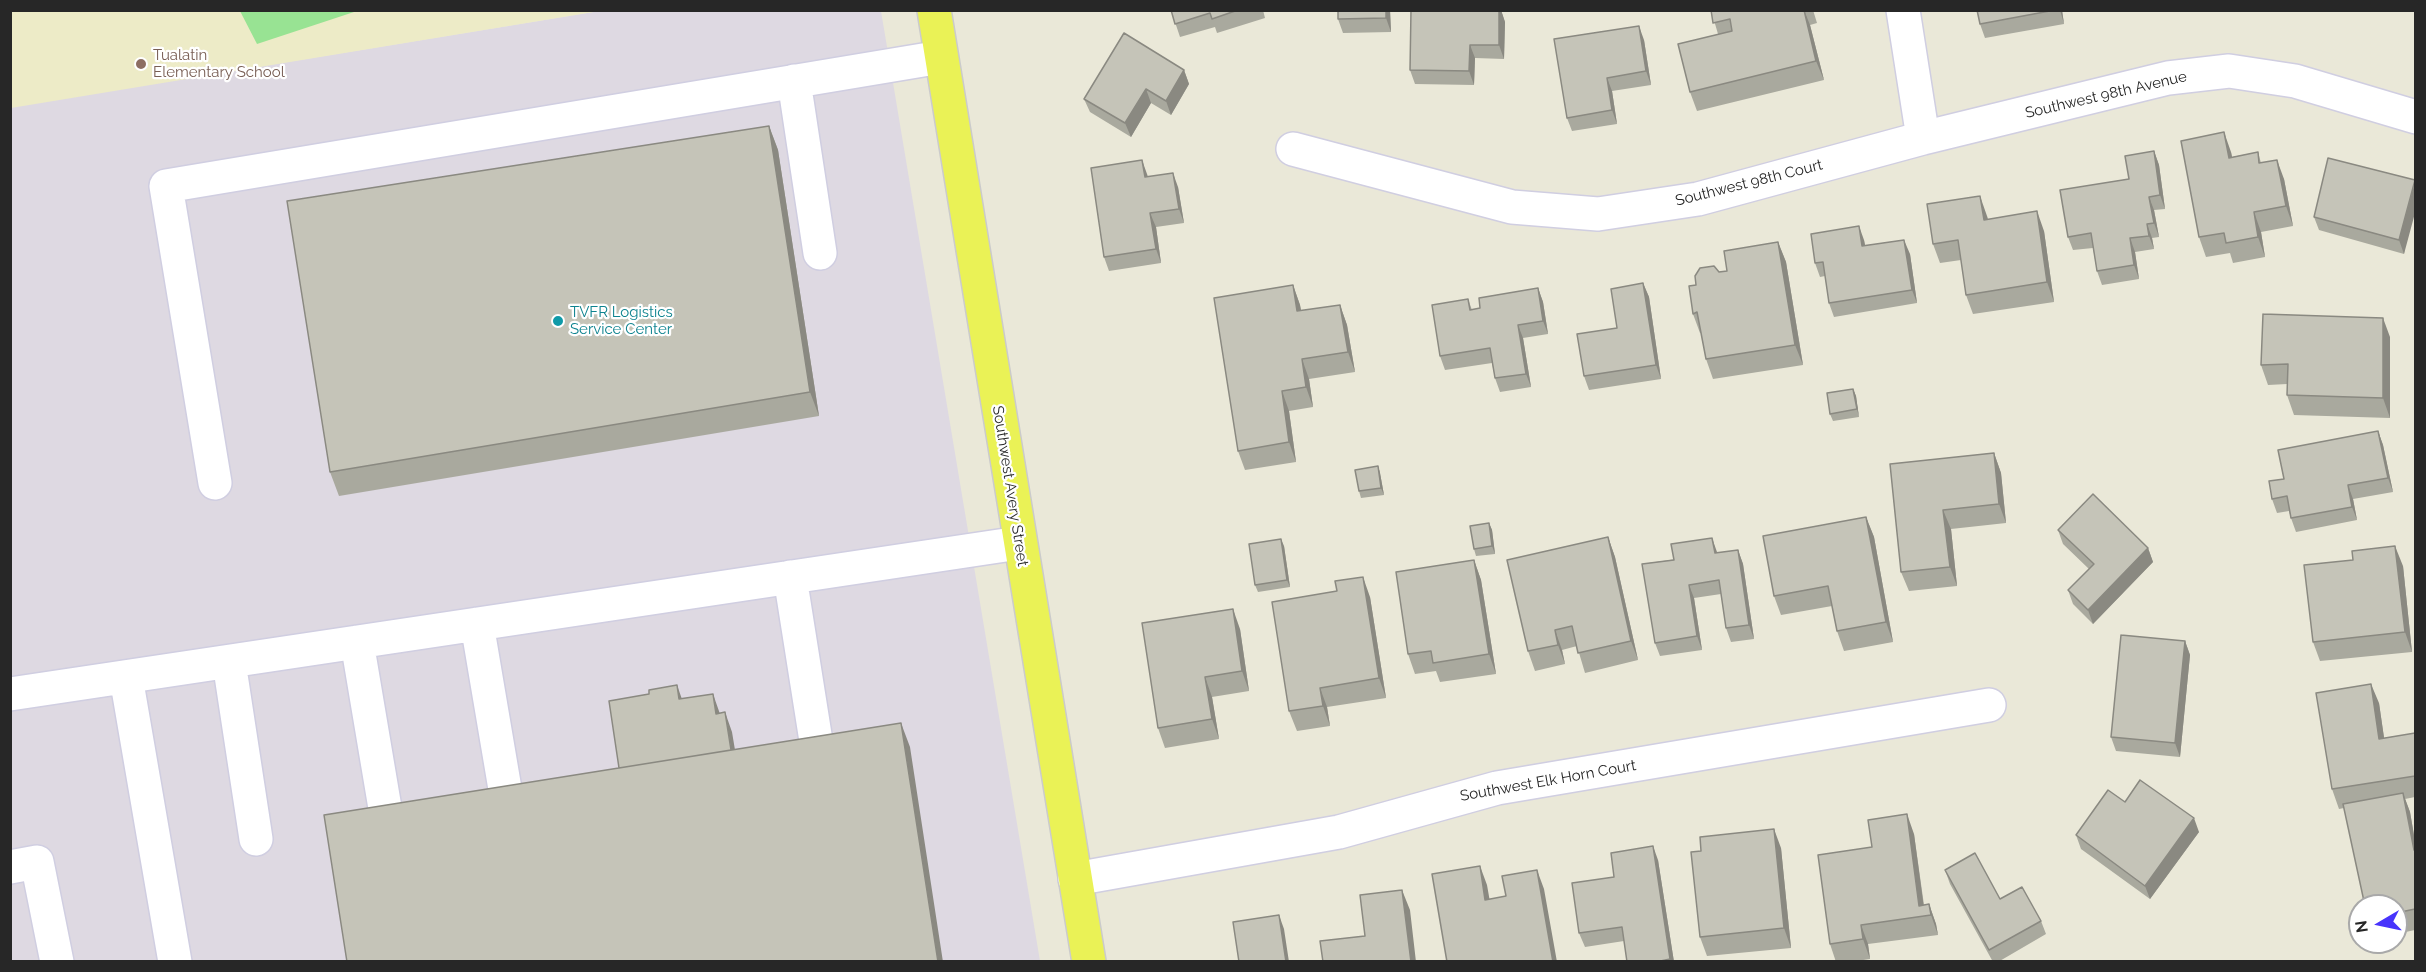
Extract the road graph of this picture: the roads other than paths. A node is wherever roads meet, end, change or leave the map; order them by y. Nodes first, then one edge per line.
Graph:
1 (934, 10) edge
2 (1903, 10) edge
3 (941, 57) junction
4 (794, 81) junction
5 (2415, 117) edge
6 (1923, 138) junction
7 (1293, 149) dead end
8 (820, 253) dead end
9 (215, 483) dead end
10 (1019, 543) junction
11 (790, 578) junction
12 (477, 624) junction
13 (357, 642) junction
14 (229, 662) junction
15 (126, 677) junction
16 (10, 694) edge
17 (1989, 705) dead end
18 (816, 741) edge
19 (505, 789) edge
20 (386, 814) edge
21 (256, 839) dead end
22 (10, 867) edge
23 (1075, 879) junction
24 (57, 962) edge
25 (175, 962) edge
26 (1089, 962) edge

1 - 3 main road, Southwest Avery Street
2 - 6 street
3 - 4 street
3 - 10 main road, Southwest Avery Street
4 - 8 street
4 - 9 street
5 - 6 street, Southwest 98th Avenue
6 - 7 street, Southwest 98th Court
10 - 11 street
10 - 23 main road, Southwest Avery Street
11 - 12 street
11 - 18 street
12 - 13 street
12 - 19 street
13 - 14 street
13 - 20 street
14 - 15 street
14 - 21 street
15 - 16 street
15 - 25 street
17 - 23 street, Southwest Elk Horn Court
22 - 24 street
23 - 26 main road, Southwest Avery Street

